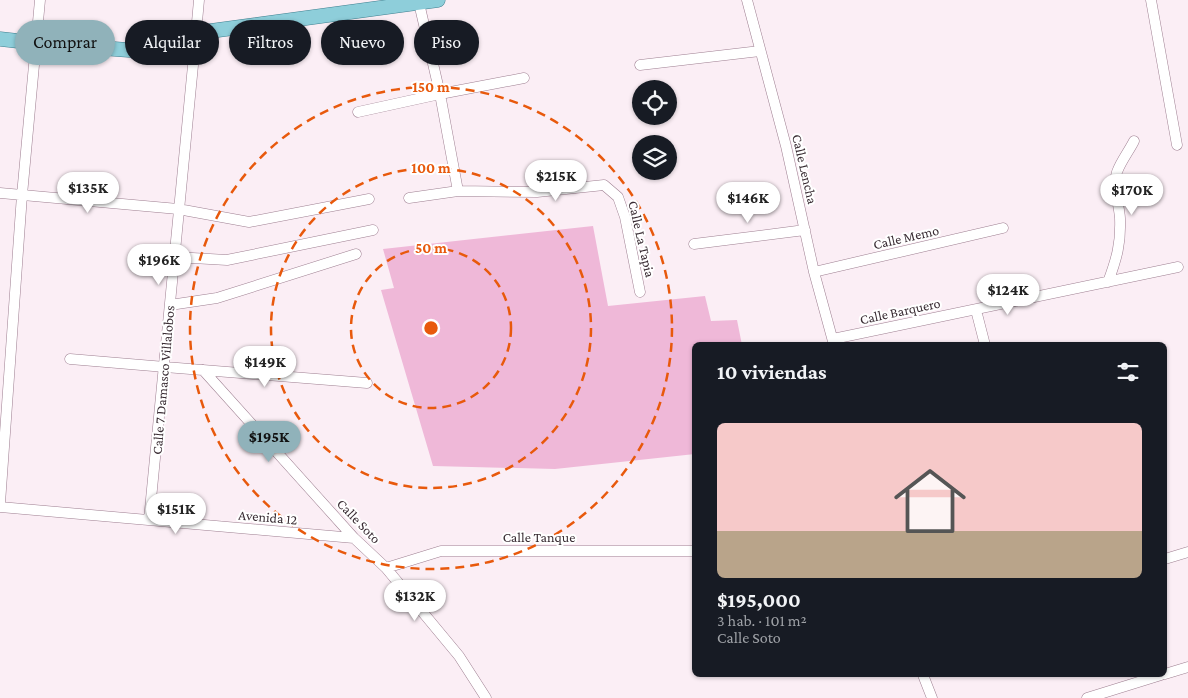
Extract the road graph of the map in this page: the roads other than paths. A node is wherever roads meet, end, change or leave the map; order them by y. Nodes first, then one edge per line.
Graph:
1 (40, 0) edge
2 (199, 0) edge
3 (438, 0) edge
4 (747, 0) edge
5 (1151, 0) edge
6 (419, 3) junction
7 (354, 5) edge
8 (38, 20) edge
9 (197, 20) edge
10 (219, 30) edge
11 (0, 39) edge
12 (15, 41) edge
13 (760, 51) junction
14 (34, 65) edge
15 (193, 65) edge
16 (640, 65) dead end
17 (524, 78) dead end
18 (440, 94) junction
19 (358, 112) dead end
20 (1134, 141) dead end
21 (1176, 145) dead end
22 (458, 191) junction
23 (0, 193) edge
24 (22, 195) junction
25 (409, 198) dead end
26 (369, 199) dead end
27 (178, 209) junction
28 (1003, 228) dead end
29 (373, 230) dead end
30 (805, 230) junction
31 (694, 244) dead end
32 (356, 254) dead end
33 (174, 257) junction
34 (1178, 267) dead end
35 (814, 272) junction
36 (1108, 282) junction
37 (640, 292) dead end
38 (170, 305) junction
39 (976, 310) junction
40 (834, 342) edge
41 (984, 342) edge
42 (70, 359) dead end
43 (165, 368) junction
44 (203, 370) junction
45 (367, 383) dead end
46 (0, 505) edge
47 (149, 520) junction
48 (354, 538) junction
49 (692, 551) edge
50 (1188, 552) edge
51 (1167, 558) edge
52 (386, 568) junction
53 (1188, 667) edge
54 (1167, 673) edge
55 (924, 677) edge
56 (1155, 677) edge
57 (486, 698) edge
58 (932, 698) edge
59 (1087, 698) edge

1 - 8 street
2 - 9 street, Calle 7 Damasco Villalobos
3 - 6 main road
4 - 13 street, Calle Lencha
5 - 21 street
6 - 7 main road
6 - 18 street
7 - 10 main road
11 - 12 main road
13 - 16 street
13 - 30 street, Calle Lencha
14 - 24 street
15 - 27 street, Calle 7 Damasco Villalobos
17 - 18 street
18 - 19 street
18 - 22 street
20 - 36 street
22 - 25 street, Calle La Tapia
22 - 37 street, Calle La Tapia
23 - 24 street
24 - 27 street
24 - 46 street
26 - 27 street
27 - 33 street, Calle 7 Damasco Villalobos
28 - 35 street, Calle Memo
29 - 33 street
30 - 31 street
30 - 35 street, Calle Lencha
32 - 38 street
33 - 38 street, Calle 7 Damasco Villalobos
34 - 36 street, Calle Barquero
35 - 40 street, Calle Lencha
36 - 39 street, Calle Barquero
38 - 43 street, Calle 7 Damasco Villalobos
39 - 40 street, Calle Barquero
39 - 41 street
42 - 43 street
43 - 44 street
43 - 47 street, Calle 7 Damasco Villalobos
44 - 45 street
44 - 48 street, Calle Soto
46 - 47 street, Avenida 12
47 - 48 street, Avenida 12
48 - 52 street, Calle Soto
49 - 52 street, Calle Tanque
50 - 51 street
52 - 57 street, Calle Soto
53 - 54 street
55 - 58 street
56 - 59 street

